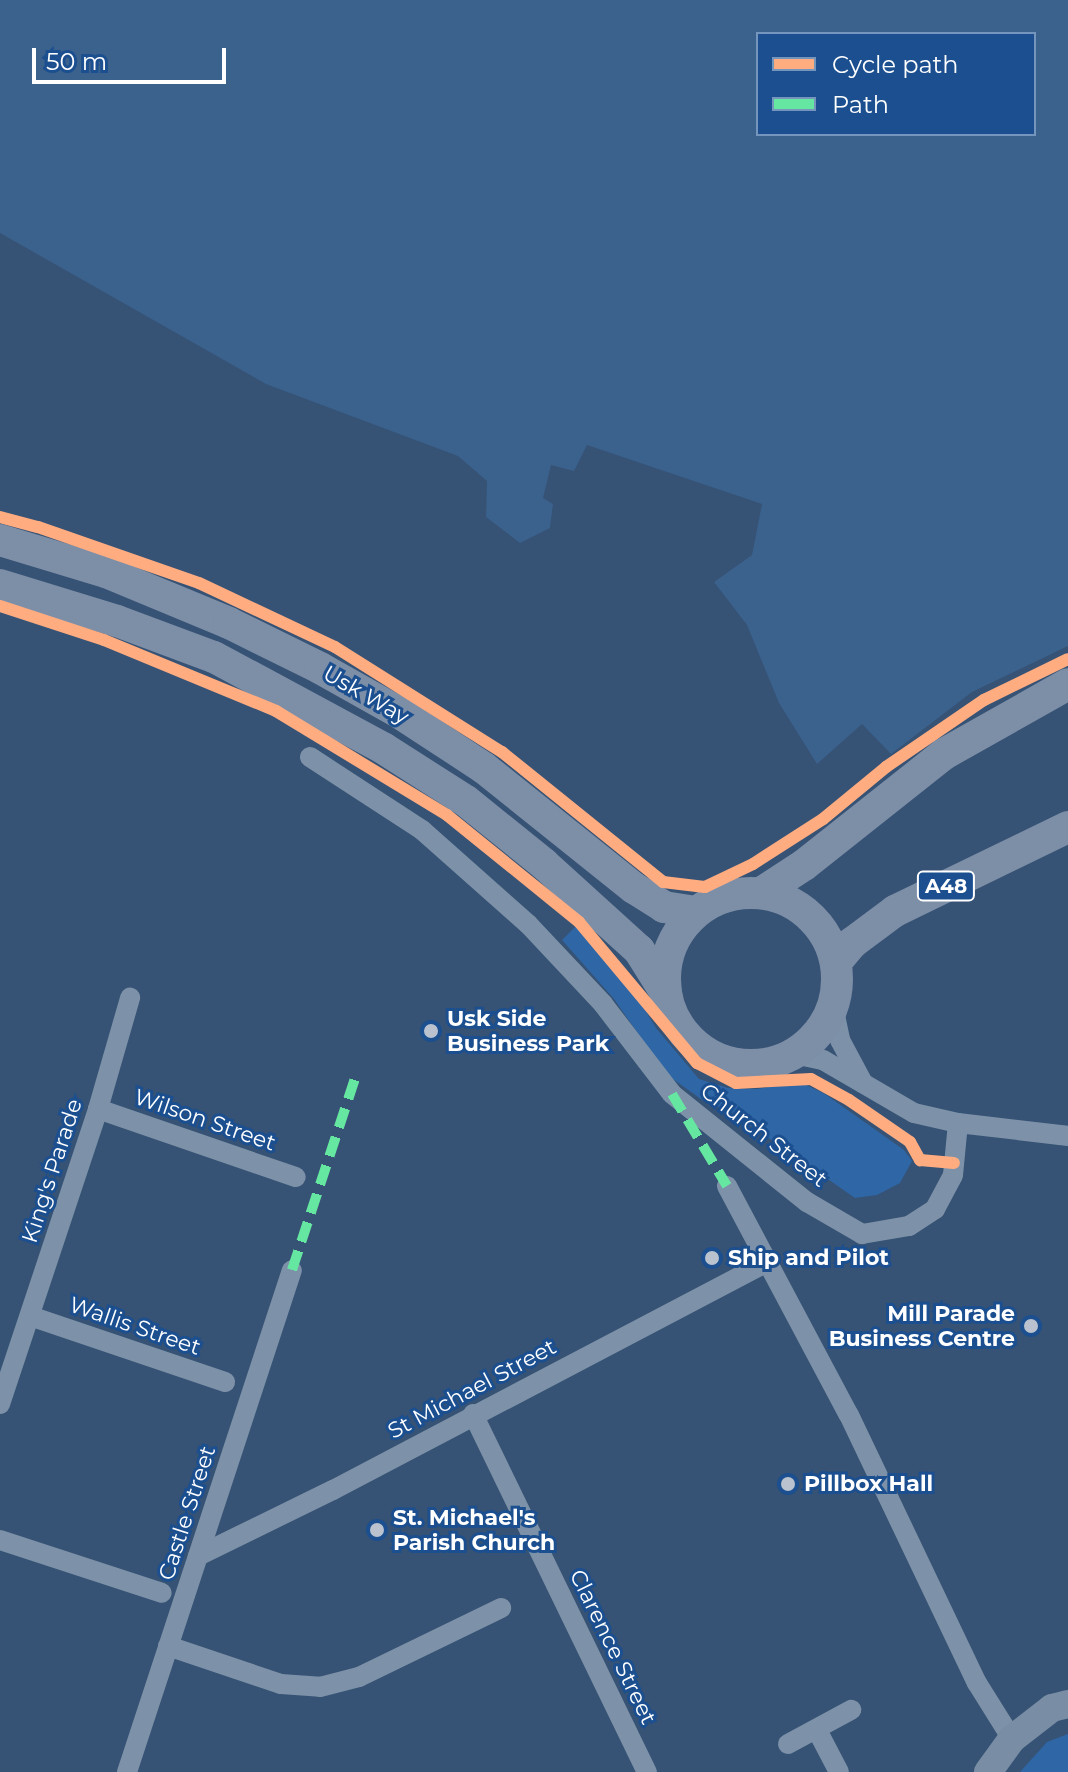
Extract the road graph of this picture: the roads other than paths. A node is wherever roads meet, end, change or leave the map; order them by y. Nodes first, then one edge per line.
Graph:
1 (0, 540) edge
2 (0, 585) edge
3 (1068, 684) edge
4 (310, 757) dead end
5 (1068, 827) edge
6 (761, 893) junction
7 (696, 912) junction
8 (836, 962) junction
9 (666, 993) junction
10 (130, 998) dead end
11 (833, 1006) junction
12 (794, 1054) junction
13 (865, 1086) junction
14 (98, 1109) junction
15 (958, 1123) junction
16 (1068, 1136) edge
17 (296, 1177) dead end
18 (727, 1186) dead end
19 (768, 1262) junction
20 (292, 1270) dead end
21 (30, 1316) junction
22 (225, 1382) dead end
23 (0, 1404) edge
24 (473, 1414) junction
25 (0, 1540) edge
26 (198, 1556) junction
27 (162, 1593) dead end
28 (501, 1608) dead end
29 (168, 1646) junction
30 (1068, 1704) edge
31 (851, 1710) dead end
32 (817, 1730) junction
33 (1012, 1739) junction
34 (788, 1744) dead end
35 (127, 1772) edge
36 (647, 1772) edge
37 (839, 1772) edge
38 (988, 1772) edge

1 - 7 main road, Usk Way
2 - 9 main road, Usk Way
3 - 6 main road
4 - 15 street, Church Street
5 - 8 main road, A48
6 - 7 main road
6 - 8 main road
7 - 9 main road
8 - 11 main road
9 - 12 main road
10 - 14 street, King's Parade
11 - 12 main road
11 - 13 street
12 - 13 street
13 - 15 street
14 - 17 street, Wilson Street
14 - 21 street, King's Parade
15 - 16 street
18 - 19 street
19 - 24 street, St Michael Street
19 - 33 street
20 - 26 street, Castle Street
21 - 22 street, Wallis Street
21 - 23 street, King's Parade
24 - 26 street, St Michael Street
24 - 36 street, Clarence Street
25 - 27 street
26 - 29 street, Castle Street
28 - 29 street
29 - 35 street, Castle Street
30 - 33 street
31 - 32 street
32 - 34 street
32 - 37 street
33 - 38 street

